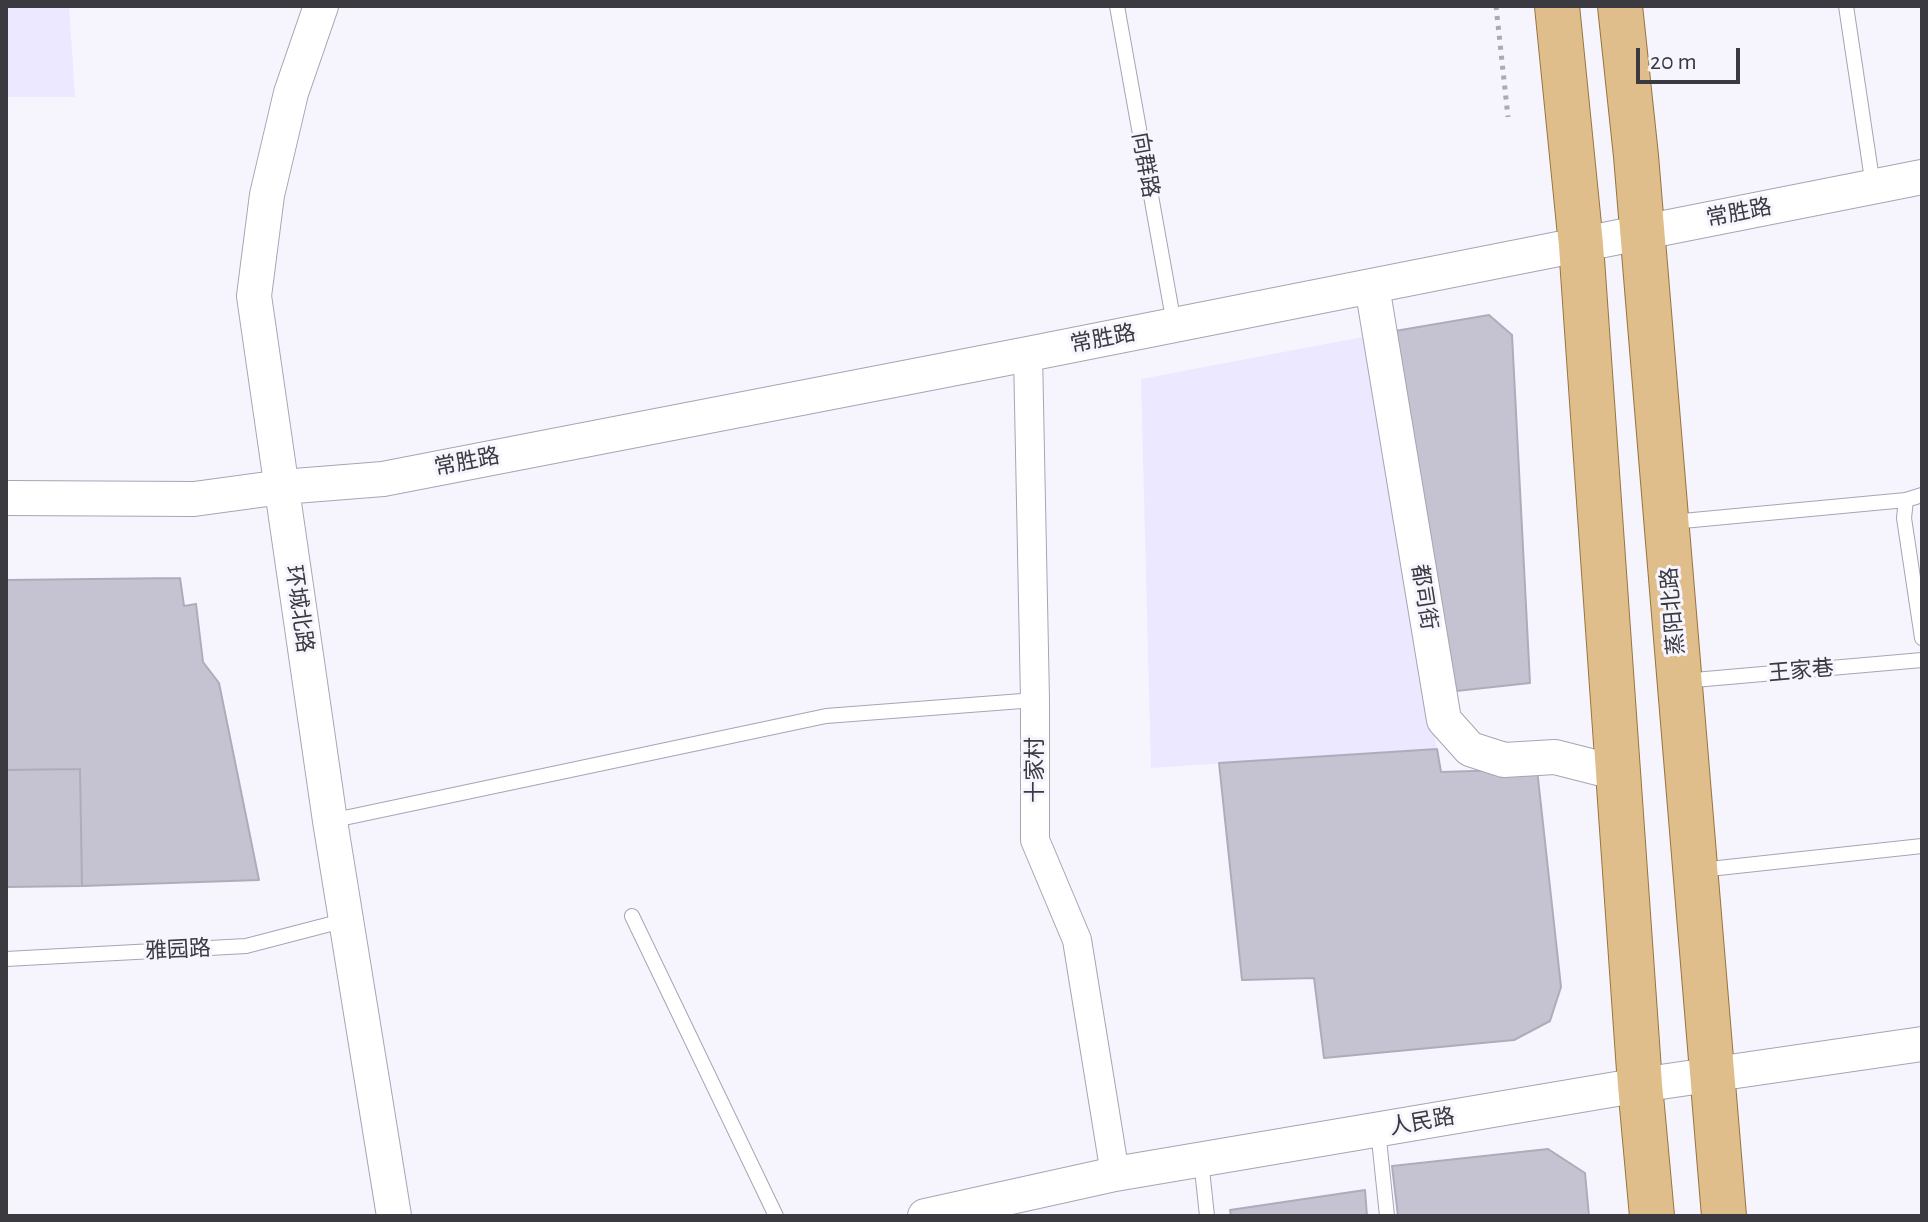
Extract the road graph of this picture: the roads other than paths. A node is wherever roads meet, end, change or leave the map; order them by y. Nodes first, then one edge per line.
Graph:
1 (321, 6) edge
2 (1117, 6) edge
3 (1557, 6) edge
4 (1620, 6) edge
5 (1846, 6) edge
6 (1922, 177) edge
7 (1873, 186) junction
8 (1642, 233) junction
9 (1581, 245) junction
10 (1372, 286) junction
11 (1174, 325) junction
12 (1028, 354) junction
13 (6, 480) edge
14 (282, 487) junction
15 (1922, 495) edge
16 (6, 498) edge
17 (1906, 500) junction
18 (1666, 522) junction
19 (1922, 638) edge
20 (1922, 660) edge
21 (1679, 682) junction
22 (1035, 700) junction
23 (1618, 773) junction
24 (330, 821) junction
25 (1922, 846) edge
26 (1695, 871) junction
27 (632, 916) dead end
28 (346, 920) junction
29 (6, 959) edge
30 (1922, 1044) edge
31 (1713, 1075) junction
32 (1640, 1085) junction
33 (1378, 1129) junction
34 (1201, 1159) junction
35 (1115, 1174) junction
36 (394, 1216) edge
37 (776, 1216) edge
38 (925, 1216) edge
39 (1207, 1216) edge
40 (1387, 1216) edge
41 (1652, 1216) edge
42 (1724, 1216) edge

1 - 14 street, 环城北路
2 - 11 lane, 向群路
3 - 9 main road
4 - 8 main road, 蒸阳北路
5 - 7 lane
6 - 7 street, 常胜路
7 - 8 street, 常胜路
8 - 9 street, 常胜路
8 - 18 main road, 蒸阳北路
9 - 10 street, 常胜路
9 - 23 main road
10 - 11 street, 常胜路
10 - 23 street, 都司街
11 - 12 street, 常胜路
12 - 14 street, 常胜路
12 - 22 street, 十家村
13 - 14 street, 常胜路
14 - 16 street, 常胜路
14 - 24 street, 环城北路
15 - 17 lane
17 - 18 lane
17 - 19 lane
18 - 21 main road, 蒸阳北路
20 - 21 lane, 王家巷
21 - 26 main road, 蒸阳北路
22 - 24 lane
22 - 35 street, 十家村
23 - 32 main road
24 - 28 street, 环城北路
25 - 26 lane
26 - 31 main road, 蒸阳北路
27 - 37 lane
28 - 29 lane, 雅园路
28 - 36 street, 环城北路
30 - 31 street, 人民路
31 - 32 street, 人民路
31 - 42 main road, 蒸阳北路
32 - 33 street, 人民路
32 - 41 main road
33 - 34 street, 人民路
33 - 40 lane
34 - 35 street, 人民路
34 - 39 lane
35 - 38 street, 人民路

